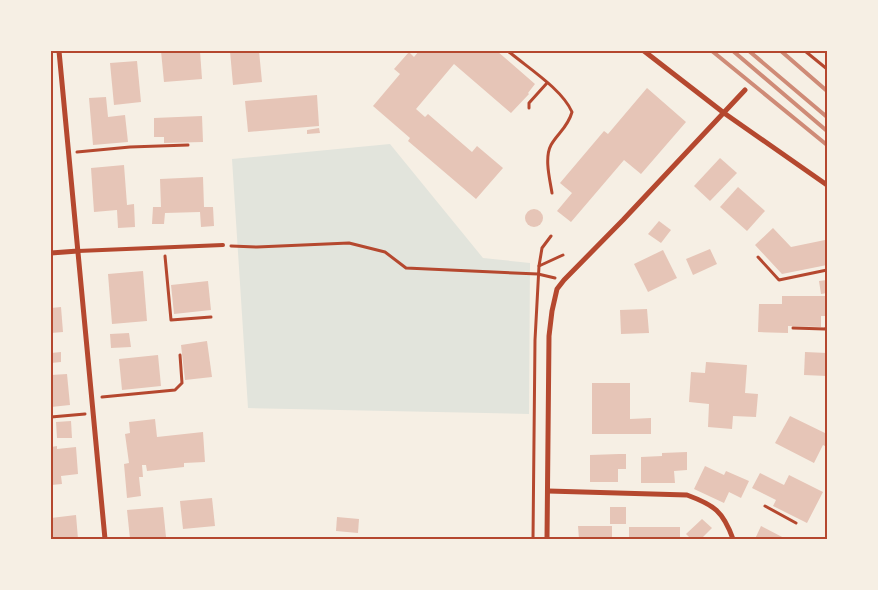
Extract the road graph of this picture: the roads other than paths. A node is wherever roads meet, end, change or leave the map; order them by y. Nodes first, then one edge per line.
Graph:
1 (59, 51) edge
2 (644, 51) edge
3 (744, 90) dead end
4 (724, 113) junction
5 (827, 185) edge
6 (223, 245) road end
7 (78, 251) junction
8 (51, 253) edge
9 (548, 492) junction
10 (106, 539) edge
11 (547, 539) edge
12 (732, 539) edge

1 - 7 street
2 - 4 street
3 - 4 street
4 - 5 street
4 - 9 street
6 - 7 lane
7 - 8 street
7 - 10 street
9 - 11 street
9 - 12 street

